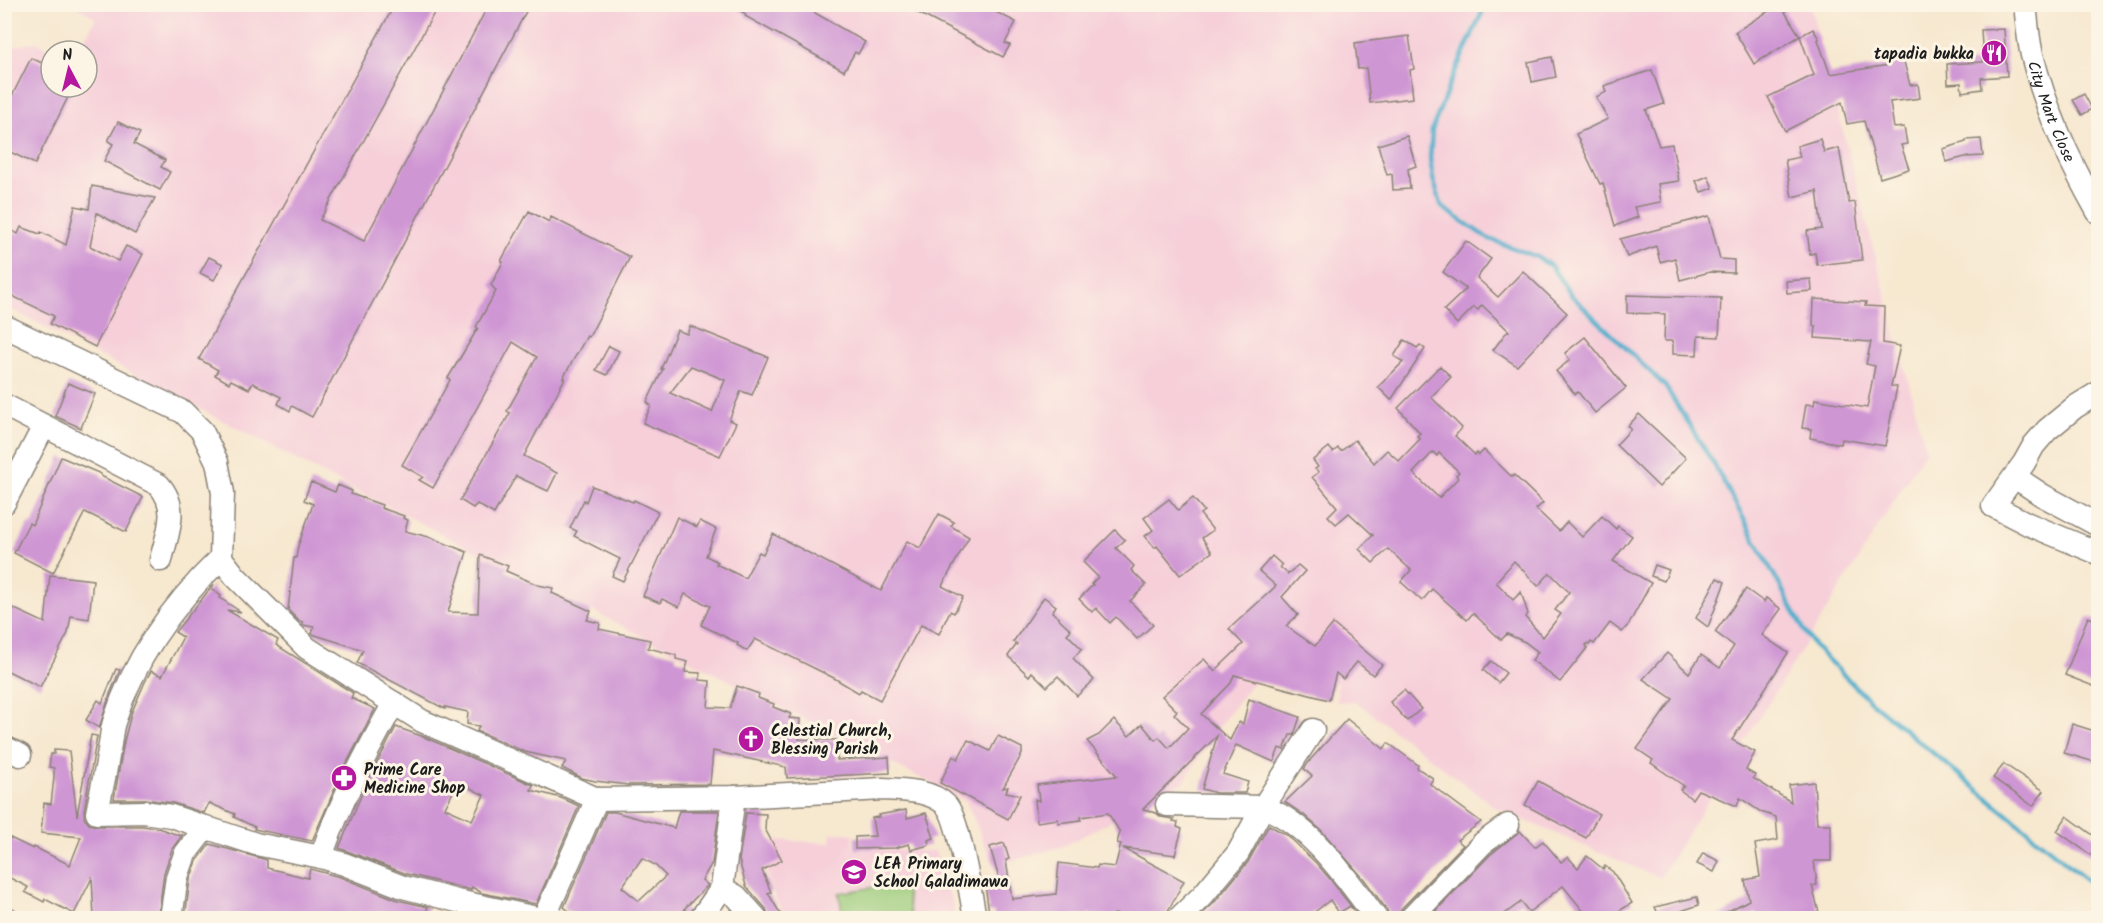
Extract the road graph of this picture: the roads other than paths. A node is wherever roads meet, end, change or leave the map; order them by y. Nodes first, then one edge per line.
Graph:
1 (2025, 4) edge
2 (2098, 212) edge
3 (4, 326) edge
4 (2098, 393) edge
5 (4, 405) edge
6 (44, 426) junction
7 (2015, 477) junction
8 (4, 503) edge
9 (2098, 525) edge
10 (2093, 551) edge
11 (221, 558) junction
12 (161, 560) dead end
13 (394, 703) junction
14 (1313, 730) dead end
15 (734, 797) junction
16 (597, 799) junction
17 (1167, 805) dead end
18 (1263, 807) junction
19 (1508, 825) dead end
20 (206, 827) junction
21 (321, 857) junction
22 (722, 888) junction
23 (171, 918) edge
24 (537, 918) edge
25 (544, 918) edge
26 (701, 918) edge
27 (756, 918) edge
28 (975, 918) edge
29 (1179, 918) edge
30 (1376, 918) edge
31 (1411, 918) edge

1 - 2 street, City Mart Close
3 - 11 street
4 - 7 street
5 - 6 street
6 - 8 street
6 - 12 street
7 - 9 street
7 - 10 street
9 - 10 street
11 - 13 street
11 - 20 street
13 - 16 street
13 - 21 street
14 - 18 street
15 - 16 street
15 - 22 street
15 - 28 street
16 - 25 street
17 - 18 street
18 - 29 street
18 - 30 street
19 - 31 street
20 - 21 street
20 - 23 street
21 - 24 street
22 - 26 street
22 - 27 street

